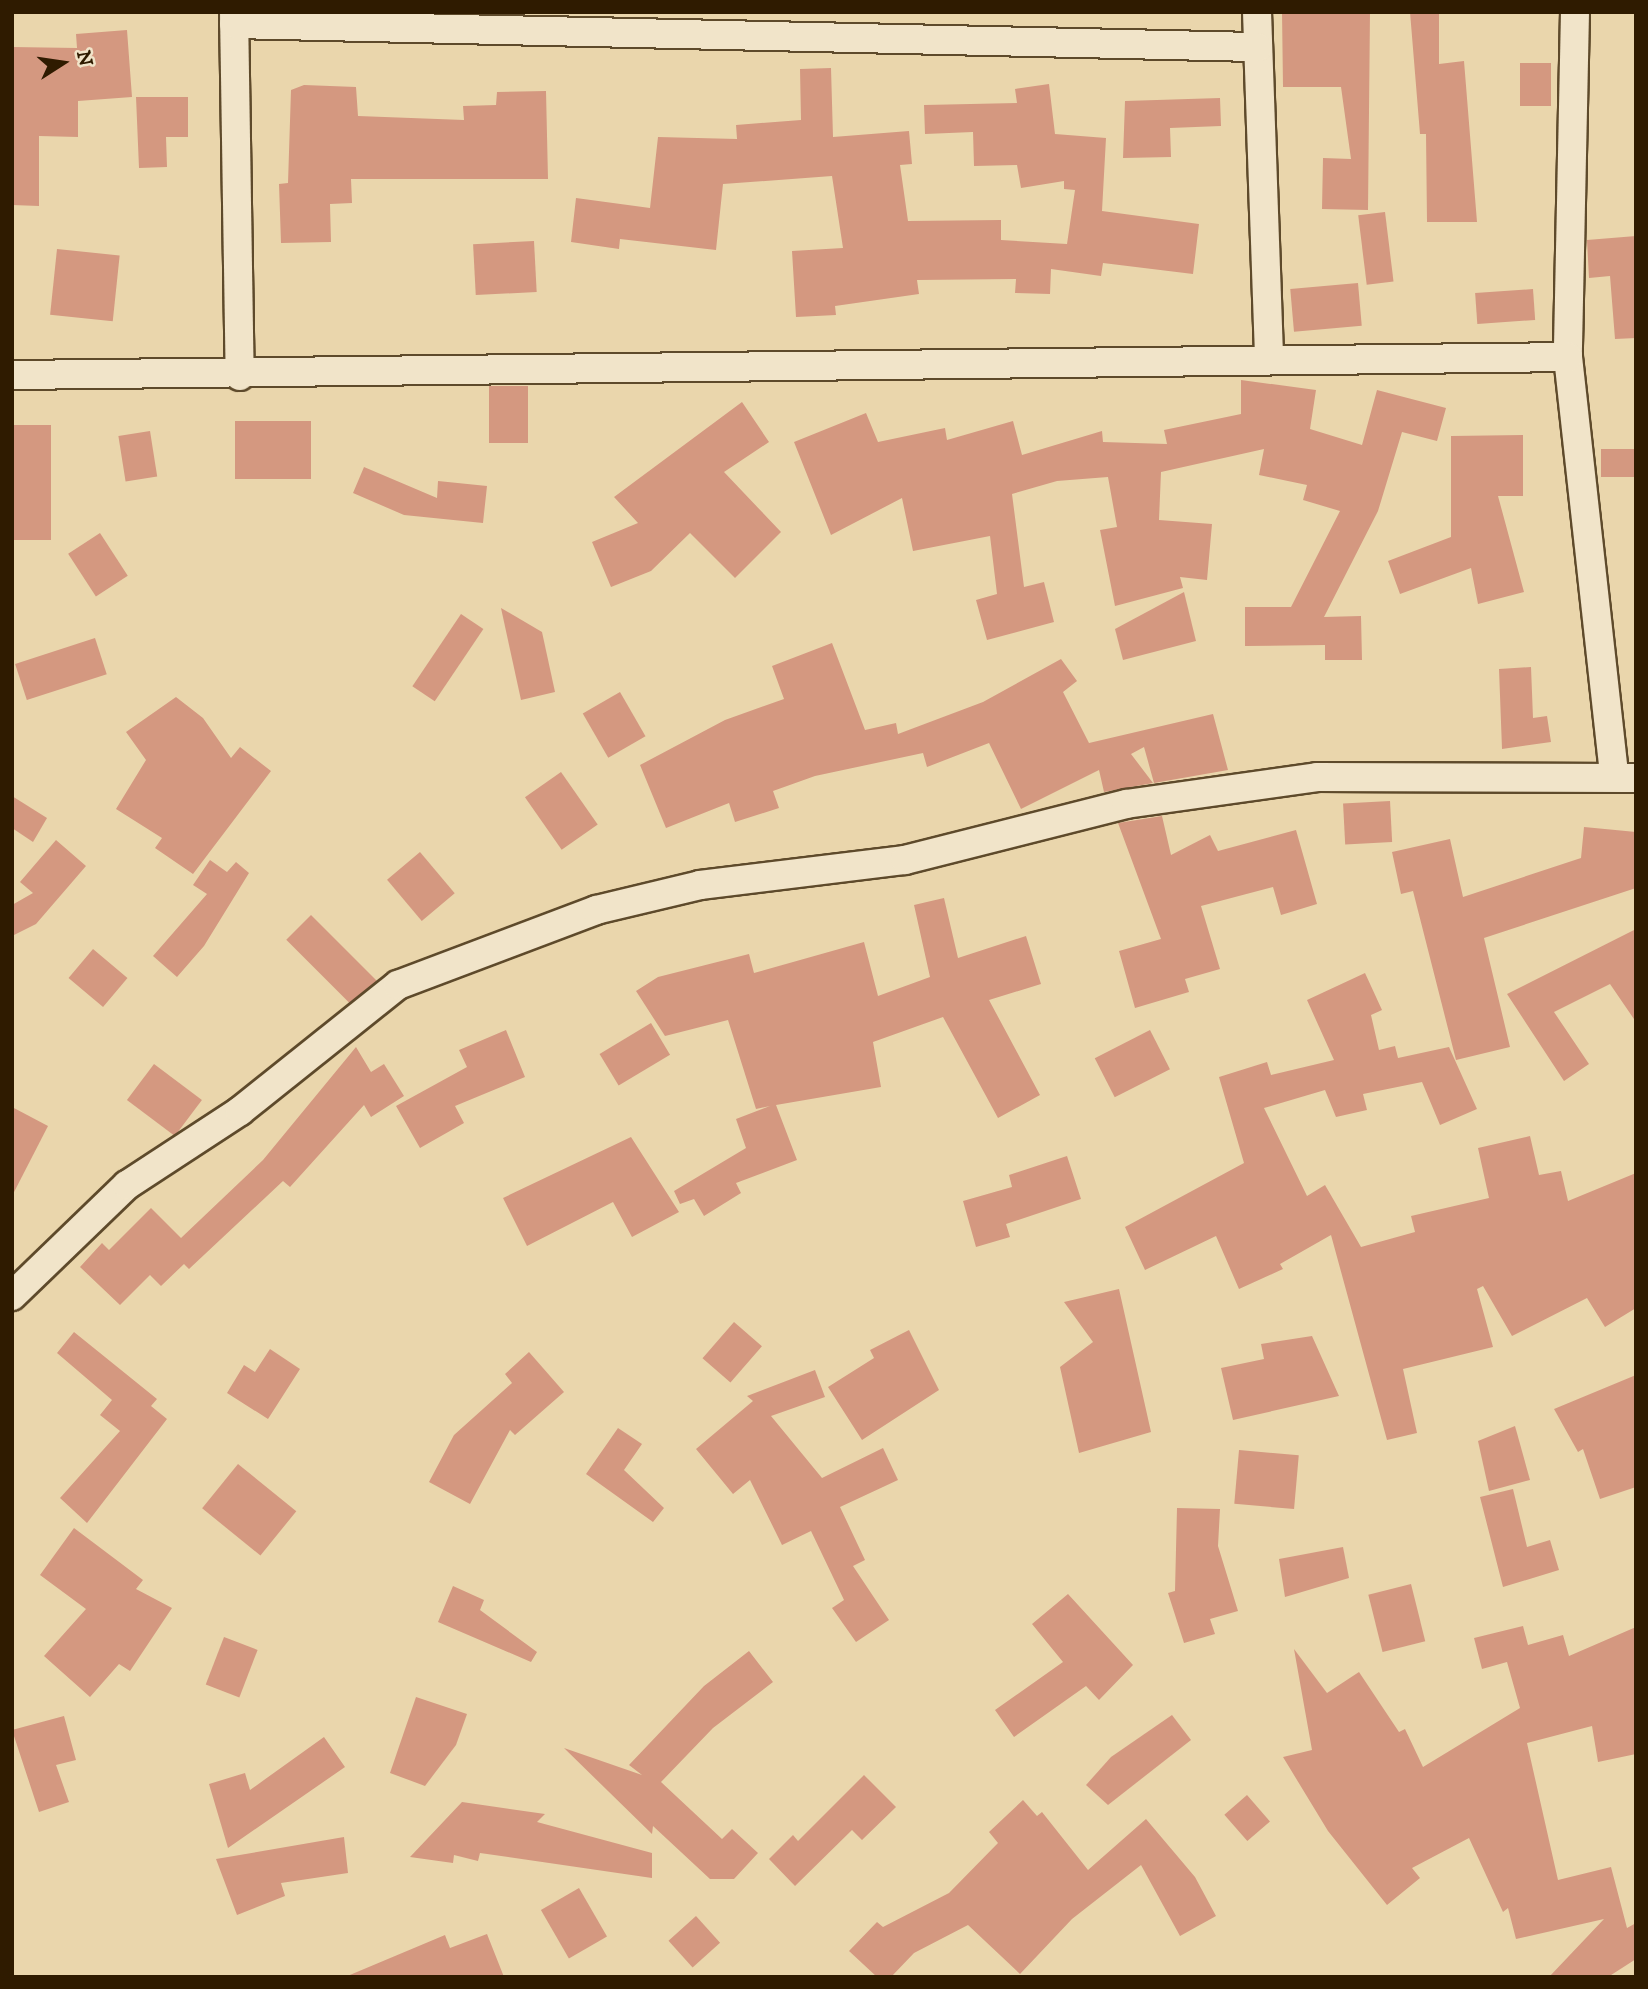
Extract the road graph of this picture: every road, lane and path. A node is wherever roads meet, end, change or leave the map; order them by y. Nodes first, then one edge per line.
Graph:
1 (1257, 12) edge
2 (1575, 12) edge
3 (234, 18) edge
4 (1258, 47) junction
5 (1269, 357) junction
6 (1568, 357) junction
7 (12, 375) edge
8 (240, 376) junction
9 (1625, 776) edge
10 (12, 1296) edge

1 - 4 street
2 - 6 street
3 - 4 street
3 - 8 street
4 - 5 street
5 - 6 street
5 - 8 street
6 - 9 street
7 - 8 street
9 - 10 street

